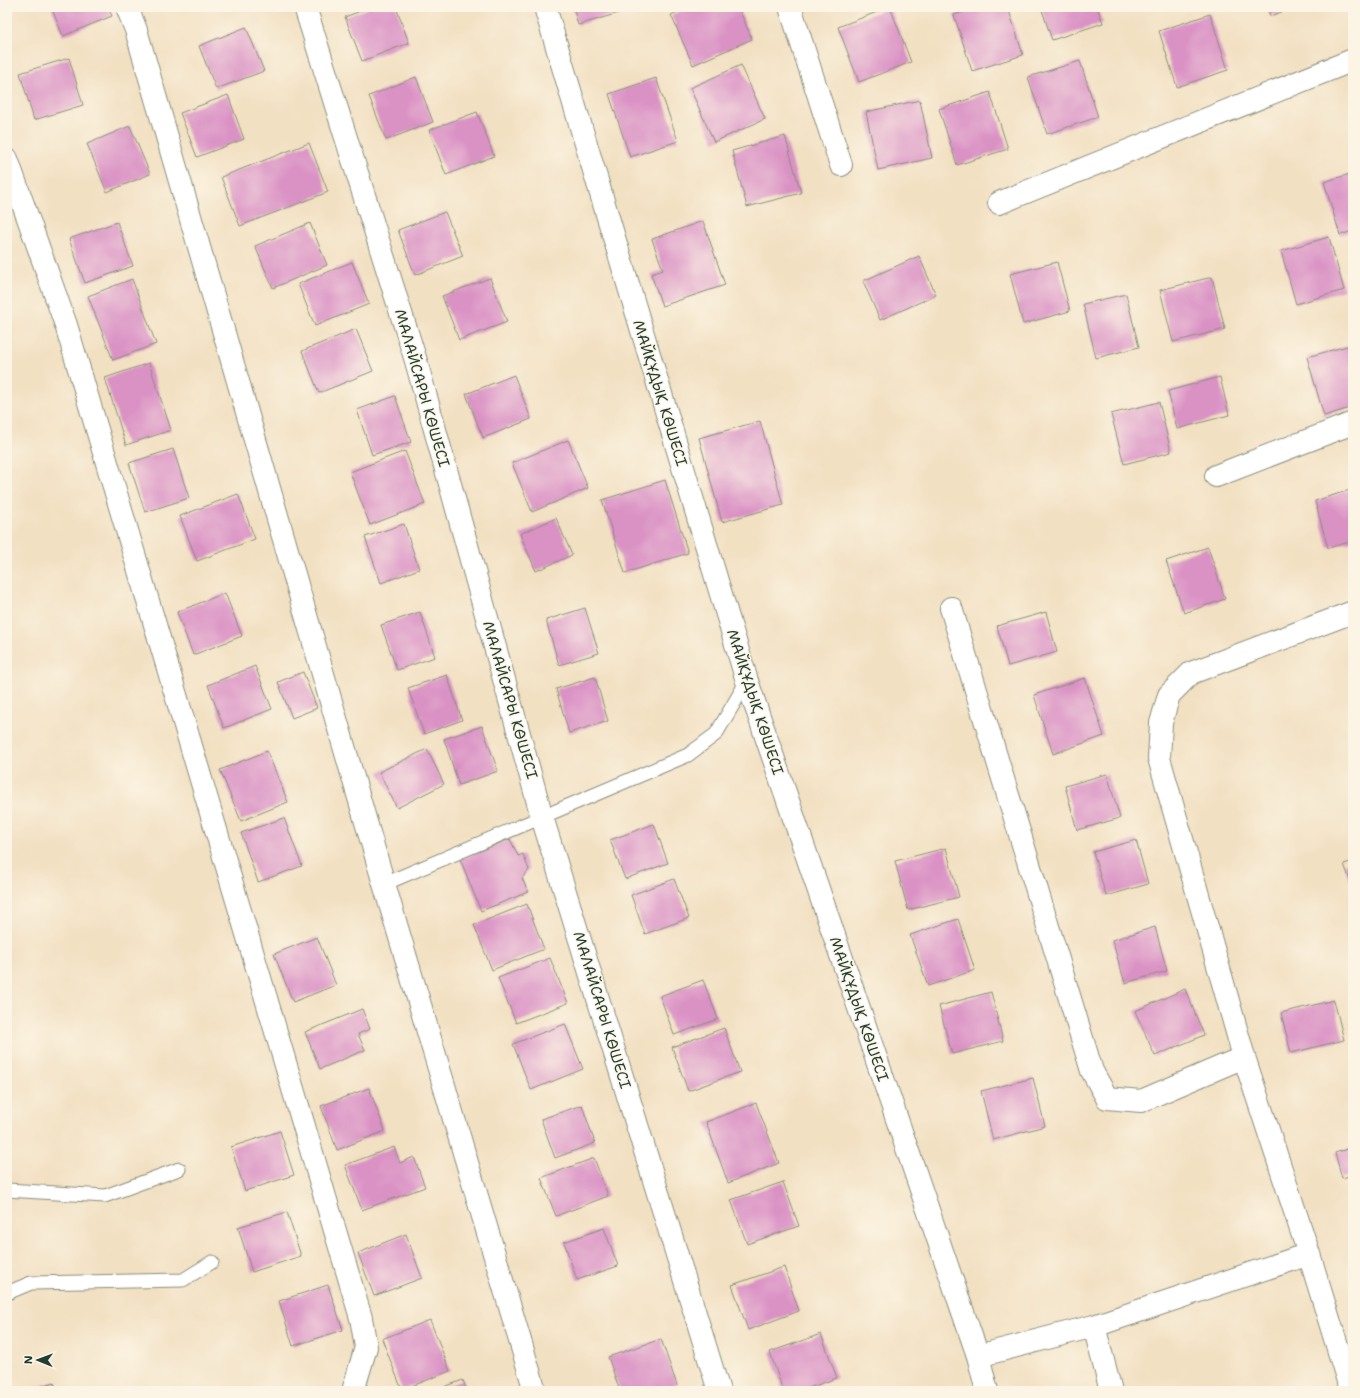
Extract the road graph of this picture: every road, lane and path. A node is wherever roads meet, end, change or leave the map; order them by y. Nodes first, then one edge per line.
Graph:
1 (127, 7) edge
2 (305, 7) edge
3 (545, 7) edge
4 (790, 7) edge
5 (1353, 60) edge
6 (7, 159) edge
7 (841, 165) dead end
8 (999, 203) dead end
9 (1353, 423) edge
10 (1216, 476) dead end
11 (951, 608) dead end
12 (1353, 612) edge
13 (747, 681) junction
14 (542, 816) junction
15 (384, 884) junction
16 (1244, 1057) junction
17 (179, 1169) dead end
18 (7, 1190) edge
19 (1310, 1254) junction
20 (212, 1262) dead end
21 (7, 1293) edge
22 (1094, 1326) junction
23 (978, 1356) junction
24 (353, 1391) edge
25 (535, 1391) edge
26 (719, 1391) edge
27 (987, 1391) edge
28 (1111, 1391) edge
29 (1351, 1391) edge

1 - 15 street
2 - 14 street, МАЛАЙСАРЫ КӨШЕСІ
3 - 13 street, МАЙҚҰДЫҚ КӨШЕСІ
4 - 7 street
5 - 8 street
6 - 24 street
9 - 10 street
11 - 16 street
12 - 16 street
13 - 14 lane
13 - 23 street, МАЙҚҰДЫҚ КӨШЕСІ
14 - 15 lane
14 - 26 street, МАЛАЙСАРЫ КӨШЕСІ
15 - 25 street
16 - 19 street
17 - 18 lane
19 - 22 street
19 - 29 street
20 - 21 lane
22 - 23 street
22 - 28 street
23 - 27 street, МАЙҚҰДЫҚ КӨШЕСІ

